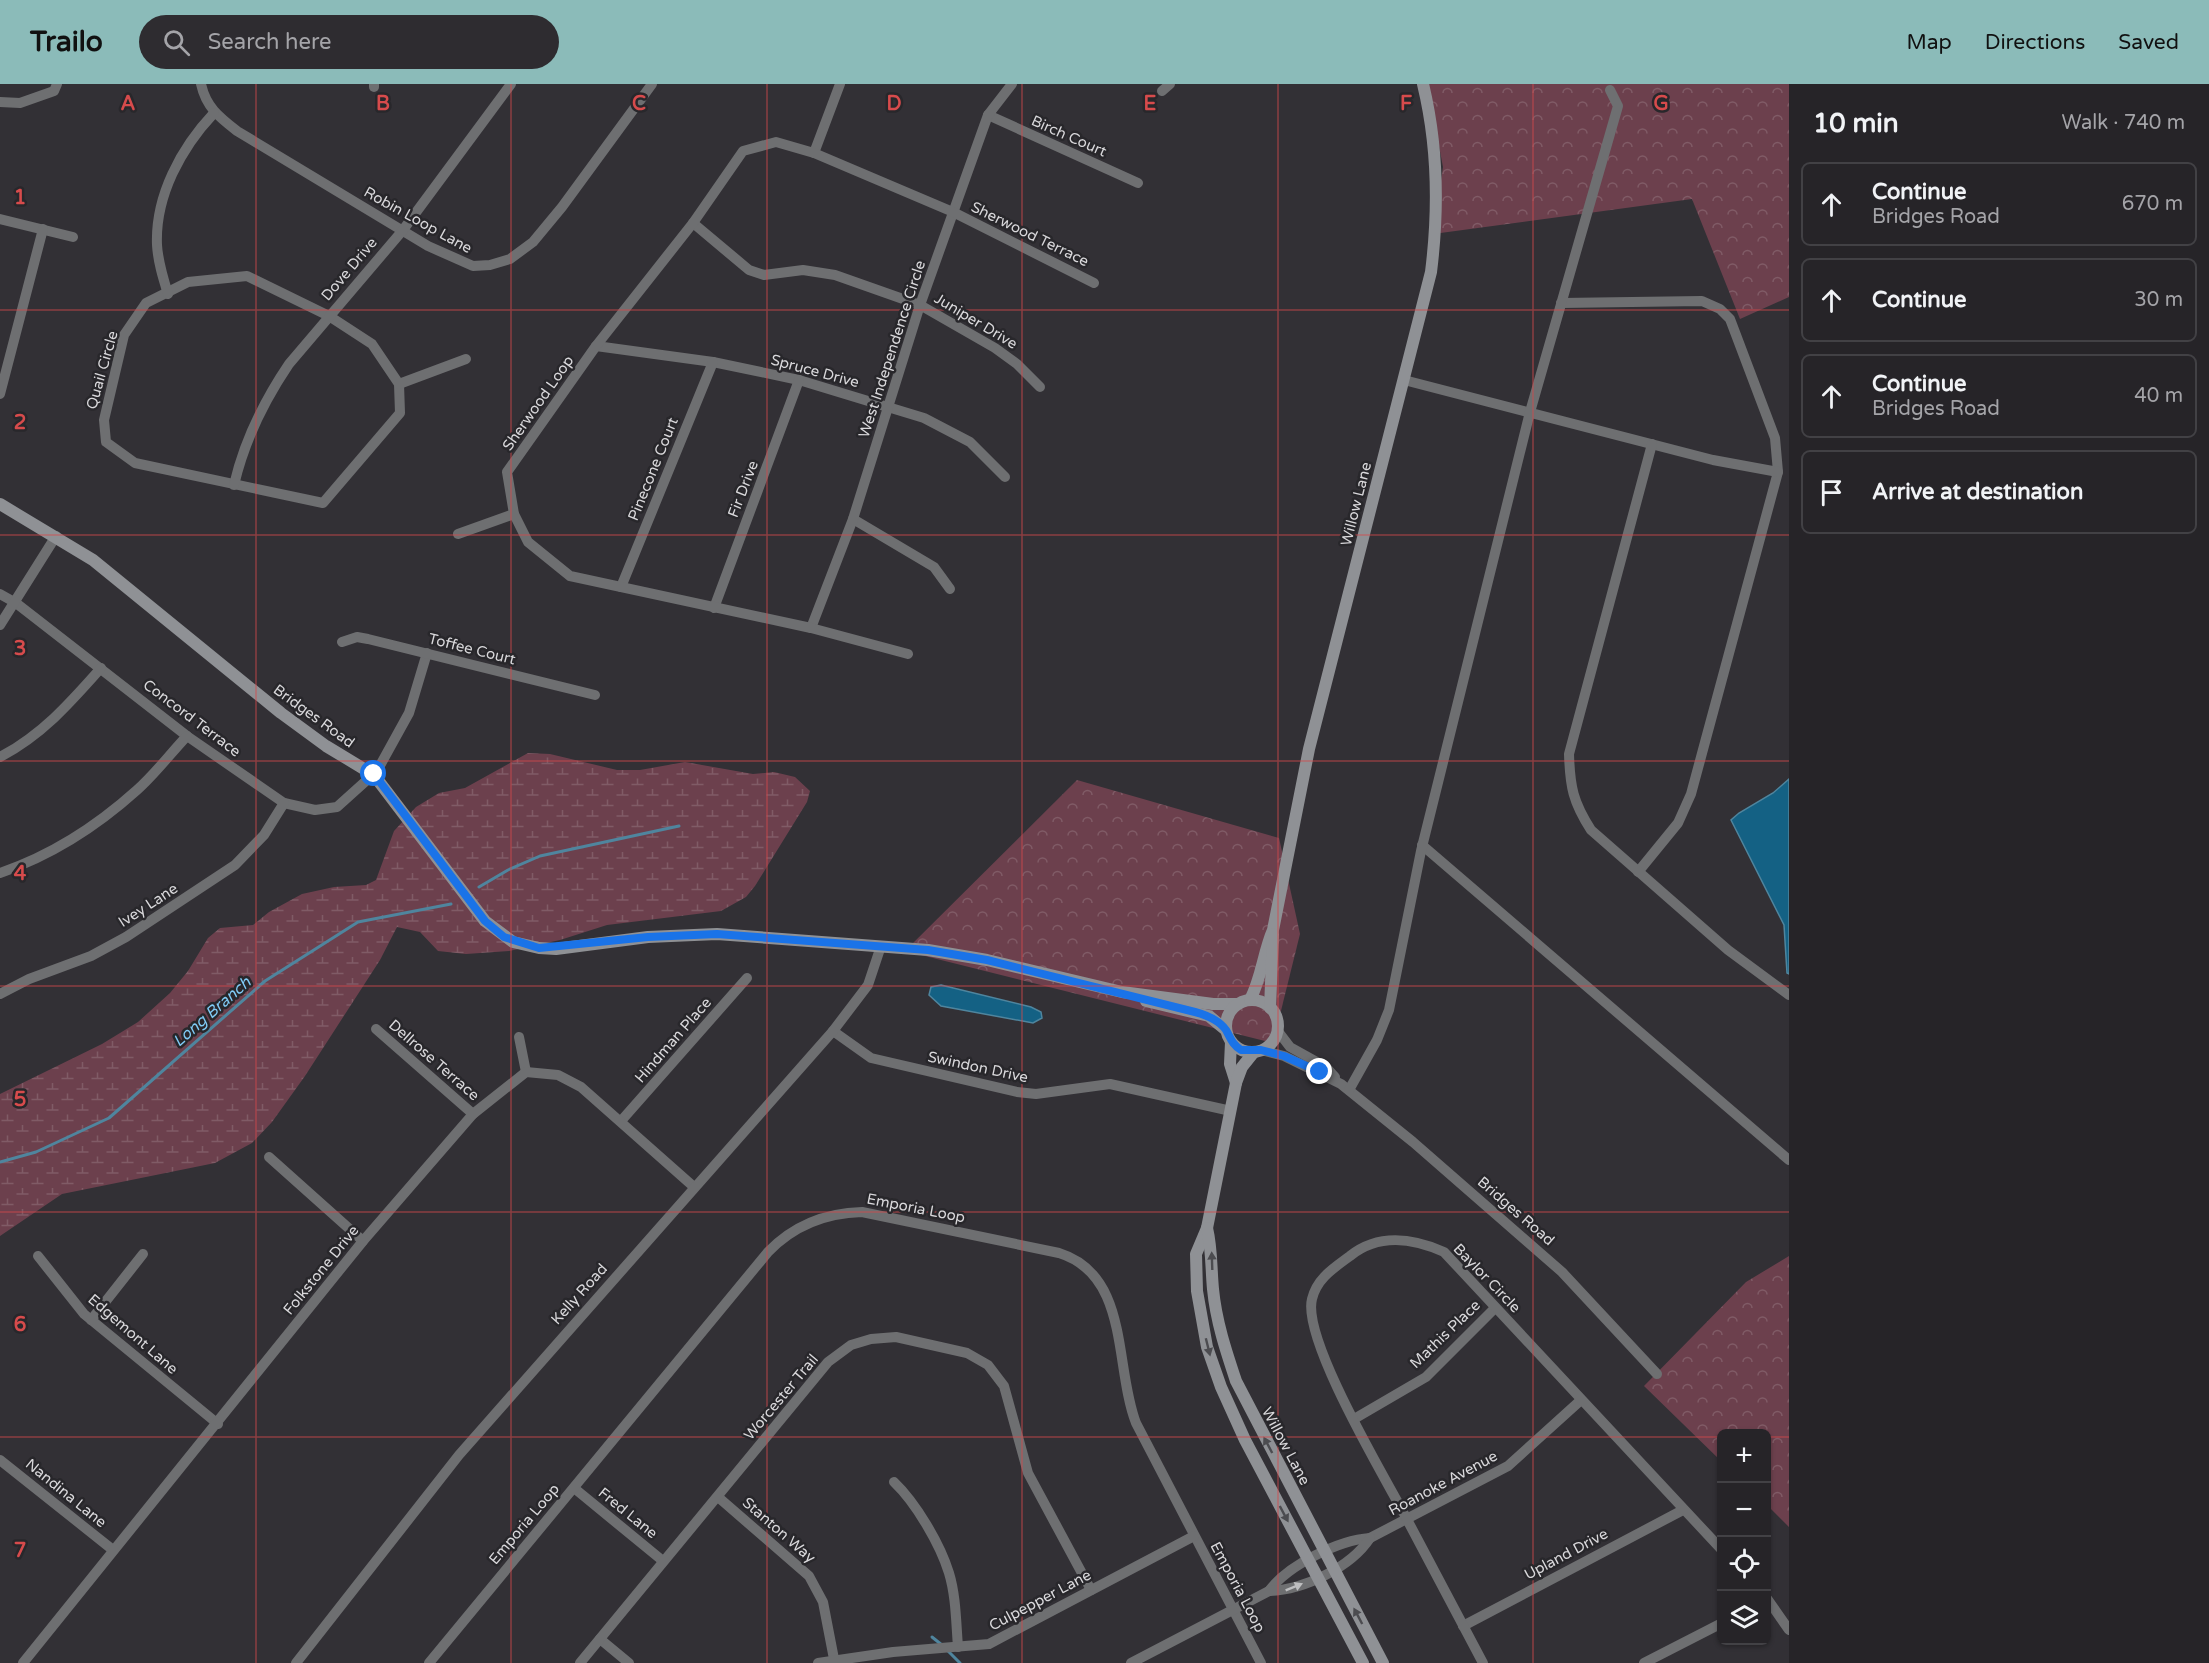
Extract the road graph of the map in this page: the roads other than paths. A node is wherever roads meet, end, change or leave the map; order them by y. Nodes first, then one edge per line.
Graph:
1 (57, 84) edge
2 (201, 84) edge
3 (511, 84) edge
4 (652, 84) edge
5 (840, 84) edge
6 (1012, 84) edge
7 (1423, 84) edge
8 (1610, 90) dead end
9 (0, 102) edge
10 (214, 113) junction
11 (988, 115) junction
12 (814, 153) junction
13 (1138, 183) dead end
14 (953, 212) junction
15 (0, 219) edge
16 (693, 223) junction
17 (43, 229) junction
18 (403, 230) junction
19 (73, 237) dead end
20 (1094, 283) dead end
21 (168, 294) junction
22 (1561, 303) junction
23 (920, 305) junction
24 (329, 316) junction
25 (596, 346) junction
26 (466, 359) dead end
27 (713, 362) junction
28 (800, 380) junction
29 (1404, 380) junction
30 (399, 384) junction
31 (1040, 387) dead end
32 (0, 390) edge
33 (890, 408) junction
34 (1530, 412) junction
35 (1652, 444) junction
36 (1778, 472) junction
37 (1005, 477) dead end
38 (234, 485) junction
39 (0, 504) edge
40 (514, 514) junction
41 (853, 519) junction
42 (458, 534) dead end
43 (56, 536) junction
44 (621, 587) junction
45 (950, 590) dead end
46 (0, 594) edge
47 (16, 603) junction
48 (714, 608) junction
49 (0, 625) edge
50 (811, 628) junction
51 (342, 642) dead end
52 (427, 654) junction
53 (908, 654) dead end
54 (101, 668) junction
55 (595, 695) dead end
56 (187, 736) junction
57 (0, 757) edge
58 (374, 774) junction
59 (284, 802) junction
60 (1422, 845) junction
61 (1638, 872) junction
62 (0, 873) edge
63 (1273, 930) junction
64 (881, 946) junction
65 (747, 978) dead end
66 (1122, 992) junction
67 (0, 994) edge
68 (1789, 995) edge
69 (1244, 1002) junction
70 (1270, 1008) junction
71 (376, 1029) dead end
72 (1226, 1030) junction
73 (1277, 1030) junction
74 (833, 1032) junction
75 (519, 1037) dead end
76 (1231, 1042) junction
77 (1257, 1051) junction
78 (526, 1072) junction
79 (1236, 1083) junction
80 (1345, 1087) junction
81 (1231, 1111) junction
82 (473, 1114) junction
83 (621, 1121) junction
84 (270, 1156) dead end
85 (1789, 1160) edge
86 (694, 1187) junction
87 (1207, 1228) junction
88 (363, 1241) junction
89 (143, 1254) dead end
90 (38, 1256) dead end
91 (1495, 1308) junction
92 (91, 1320) junction
93 (1657, 1374) dead end
94 (1581, 1400) junction
95 (1353, 1419) junction
96 (218, 1424) junction
97 (0, 1460) edge
98 (894, 1482) dead end
99 (574, 1488) junction
100 (717, 1497) junction
101 (1683, 1510) junction
102 (1407, 1520) junction
103 (1194, 1536) junction
104 (1370, 1538) junction
105 (1717, 1545) edge
106 (113, 1550) junction
107 (1325, 1552) junction
108 (1309, 1560) junction
109 (663, 1561) junction
110 (1334, 1569) junction
111 (1318, 1577) junction
112 (1090, 1590) junction
113 (1269, 1591) junction
114 (1771, 1605) edge
115 (1233, 1610) junction
116 (1463, 1626) junction
117 (1717, 1626) edge
118 (1789, 1630) edge
119 (600, 1639) junction
120 (958, 1647) junction
121 (834, 1659) junction
122 (23, 1663) edge
123 (296, 1663) edge
124 (429, 1663) edge
125 (580, 1663) edge
126 (629, 1663) edge
127 (818, 1663) edge
128 (1131, 1663) edge
129 (1261, 1663) edge
130 (1363, 1663) edge
131 (1383, 1663) edge
132 (1483, 1663) edge
133 (1644, 1663) edge

1 - 9 street
2 - 10 street, Robin Loop Lane
3 - 18 street, Dove Drive
4 - 18 street, Robin Loop Lane
5 - 12 street
6 - 11 street, West Independence Circle
7 - 29 street, Willow Lane
8 - 22 street
10 - 18 street, Robin Loop Lane
10 - 21 street
11 - 13 street, Birch Court
11 - 14 street, West Independence Circle
12 - 14 street, Sherwood Loop
12 - 16 street, Sherwood Loop
14 - 20 street, Sherwood Terrace
14 - 23 street, West Independence Circle
15 - 17 street
16 - 23 street, Juniper Drive
16 - 25 street, Sherwood Loop
17 - 19 street
17 - 32 street
18 - 24 street, Dove Drive
21 - 24 street, Quail Circle
21 - 38 street, Quail Circle
22 - 34 street
22 - 36 street
23 - 31 street, Juniper Drive
23 - 33 street, West Independence Circle
24 - 30 street, Quail Circle
24 - 38 street, Dove Drive
25 - 27 street, Spruce Drive
25 - 40 street, Sherwood Loop
26 - 30 street
27 - 28 street, Spruce Drive
27 - 44 street, Pinecone Court
28 - 33 street, Spruce Drive
28 - 48 street, Fir Drive
29 - 34 street
29 - 63 street, Willow Lane
30 - 38 street, Quail Circle
33 - 37 street, Spruce Drive
33 - 41 street, West Independence Circle
34 - 35 street
34 - 60 street
35 - 36 street
35 - 61 street
36 - 61 street
39 - 43 street, Bridges Road
40 - 42 street
40 - 44 street, Sherwood Loop
41 - 45 street
41 - 50 street, West Independence Circle
43 - 47 street
43 - 58 street, Bridges Road
44 - 48 street, Sherwood Loop
46 - 47 street, Concord Terrace
47 - 49 street
47 - 54 street, Concord Terrace
48 - 50 street, Sherwood Loop
50 - 53 street, Sherwood Loop
51 - 52 street, Toffee Court
52 - 55 street, Toffee Court
52 - 58 street, Concord Terrace
54 - 56 street, Concord Terrace
54 - 57 street
56 - 59 street, Concord Terrace
56 - 62 street
58 - 59 street, Concord Terrace
58 - 64 street, Bridges Road
59 - 67 street, Ivey Lane
60 - 80 street
60 - 85 street
61 - 68 street
63 - 69 street, Willow Lane
63 - 70 street, Willow Lane
64 - 66 street, Bridges Road
64 - 74 street, Kelly Road
65 - 83 street, Hindman Place
66 - 69 street, Bridges Road
66 - 72 street, Bridges Road
69 - 70 street
69 - 72 street
70 - 73 street
71 - 82 street, Dellrose Terrace
72 - 76 street
73 - 77 street
73 - 80 street, Bridges Road
74 - 81 street, Swindon Drive
74 - 86 street, Kelly Road
75 - 78 street
76 - 77 street
76 - 79 street, Willow Lane
77 - 79 street, Willow Lane
77 - 80 street, Bridges Road
78 - 82 street, Folkstone Drive
78 - 83 street
79 - 81 street, Willow Lane
80 - 93 street, Bridges Road
81 - 87 street, Willow Lane
82 - 88 street, Folkstone Drive
83 - 86 street
84 - 88 street
86 - 123 street, Kelly Road
107 -> 87 street, Willow Lane
87 -> 108 street, Willow Lane
88 - 96 street, Folkstone Drive
89 - 92 street
90 - 92 street, Edgemont Lane
91 - 94 street, Baylor Circle
91 - 95 street, Mathis Place
91 - 95 street, Baylor Circle
92 - 96 street, Edgemont Lane
94 - 101 street, Baylor Circle
94 - 102 street, Roanoke Avenue
95 - 102 street, Baylor Circle
96 - 106 street, Folkstone Drive
97 - 106 street, Nandina Lane
98 - 120 street
99 - 103 street, Emporia Loop
99 - 109 street, Fred Lane
99 - 124 street, Emporia Loop
100 - 109 street, Worcester Trail
100 - 112 street, Worcester Trail
100 - 121 street, Stanton Way
101 - 105 street, Baylor Circle
101 - 116 street, Upland Drive
102 - 104 street, Roanoke Avenue
102 - 116 street, Baylor Circle
103 - 112 street, Culpepper Lane
103 - 115 street, Emporia Loop
104 - 107 street
104 - 110 street
106 - 122 street, Folkstone Drive
107 - 108 street
107 - 110 street, Willow Lane
108 - 111 street, Willow Lane
108 - 113 street
109 - 119 street, Worcester Trail
110 - 111 street
131 -> 110 street, Willow Lane
113 -> 111 street
111 - 130 street, Willow Lane
112 - 120 street, Culpepper Lane
113 - 115 street
114 - 118 street
115 - 128 street
115 - 129 street, Emporia Loop
116 - 132 street, Baylor Circle
117 - 133 street
119 - 125 street, Worcester Trail
119 - 126 street
120 - 121 street, Culpepper Lane
121 - 127 street, Culpepper Lane

